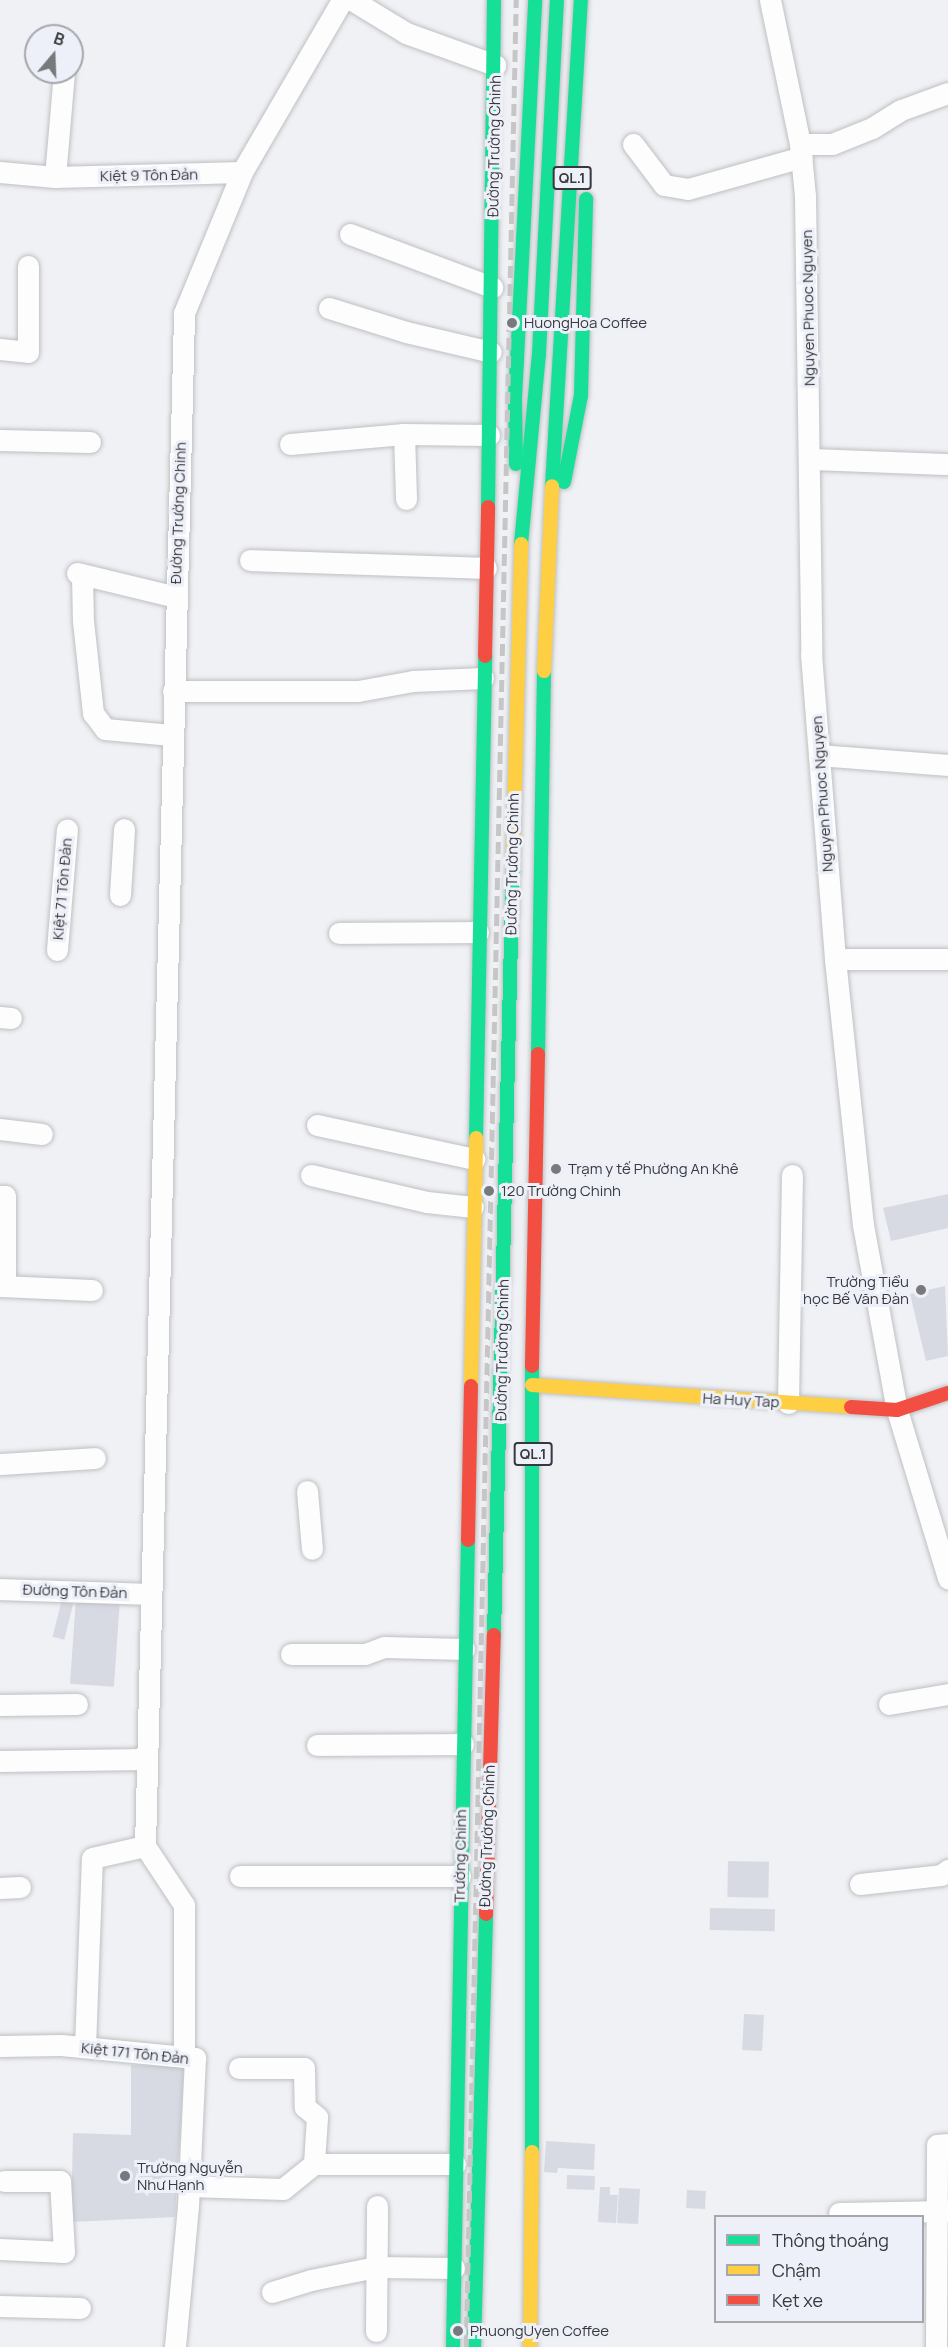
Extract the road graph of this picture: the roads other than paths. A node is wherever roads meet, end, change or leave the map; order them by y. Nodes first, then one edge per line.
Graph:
1 (342, 0) edge
2 (352, 0) edge
3 (494, 0) edge
4 (535, 0) edge
5 (557, 0) edge
6 (581, 0) edge
7 (591, 0) edge
8 (770, 0) edge
9 (495, 65) junction
10 (63, 84) edge
11 (948, 93) edge
12 (633, 144) dead end
13 (801, 151) junction
14 (587, 161) dead end
15 (0, 172) edge
16 (242, 172) junction
17 (55, 177) junction
18 (586, 184) dead end
19 (350, 234) dead end
20 (28, 266) dead end
21 (492, 287) junction
22 (329, 308) dead end
23 (0, 349) edge
24 (491, 352) junction
25 (404, 434) junction
26 (489, 435) junction
27 (0, 440) edge
28 (90, 442) dead end
29 (290, 444) dead end
30 (809, 459) junction
31 (948, 464) edge
32 (406, 499) dead end
33 (250, 560) dead end
34 (546, 561) junction
35 (519, 565) junction
36 (486, 568) junction
37 (176, 597) junction
38 (483, 678) junction
39 (173, 691) junction
40 (172, 735) junction
41 (819, 755) junction
42 (948, 765) edge
43 (67, 829) dead end
44 (124, 829) dead end
45 (120, 895) dead end
46 (478, 932) junction
47 (339, 933) dead end
48 (57, 950) dead end
49 (948, 959) edge
50 (835, 960) junction
51 (317, 1125) dead end
52 (0, 1130) edge
53 (42, 1134) dead end
54 (474, 1159) junction
55 (311, 1175) dead end
56 (792, 1175) dead end
57 (0, 1196) edge
58 (473, 1207) junction
59 (2, 1286) edge
60 (92, 1290) dead end
61 (470, 1365) joint
62 (532, 1385) junction
63 (948, 1393) edge
64 (788, 1403) junction
65 (897, 1410) junction
66 (95, 1458) dead end
67 (0, 1464) edge
68 (307, 1491) dead end
69 (312, 1549) dead end
70 (948, 1578) edge
71 (0, 1589) edge
72 (150, 1594) junction
73 (464, 1649) junction
74 (291, 1654) dead end
75 (948, 1694) edge
76 (77, 1704) dead end
77 (889, 1704) dead end
78 (0, 1705) edge
79 (316, 1744) dead end
80 (462, 1744) junction
81 (146, 1759) junction
82 (0, 1761) edge
83 (145, 1846) junction
84 (948, 1870) edge
85 (240, 1876) dead end
86 (460, 1876) junction
87 (860, 1884) dead end
88 (535, 1992) junction
89 (482, 1994) junction
90 (0, 2046) edge
91 (85, 2047) junction
92 (184, 2057) junction
93 (239, 2068) dead end
94 (942, 2144) edge
95 (314, 2163) junction
96 (455, 2164) junction
97 (4, 2181) dead end
98 (188, 2196) junction
99 (377, 2206) dead end
100 (942, 2211) edge
101 (839, 2213) dead end
102 (0, 2249) edge
103 (378, 2267) junction
104 (454, 2268) junction
105 (942, 2269) edge
106 (272, 2292) dead end
107 (0, 2306) edge
108 (80, 2308) dead end
109 (376, 2331) dead end
110 (175, 2347) edge
111 (453, 2347) edge
112 (474, 2347) edge
113 (531, 2347) edge
114 (936, 2347) edge

1 - 16 street, Đường Trường Chinh
2 - 9 street
3 - 9 main road, Đường Trường Chinh
4 - 35 main road
5 - 35 main road, Đường Trường Chinh / QL.1
6 - 34 main road, Đường Trường Chinh / QL.1
7 - 14 main road
8 - 13 street, Nguyen Phuoc Nguyen
9 - 21 main road, Đường Trường Chinh
10 - 17 street
11 - 13 street
12 - 13 street
13 - 30 street, Nguyen Phuoc Nguyen
15 - 17 street, Kiệt 9 Tôn Đản
16 - 17 street, Kiệt 9 Tôn Đản
16 - 37 street, Đường Trường Chinh
18 - 34 main road
19 - 21 street
20 - 23 street
21 - 24 main road, Đường Trường Chinh
22 - 24 street
24 - 26 main road, Đường Trường Chinh
25 - 26 street
25 - 29 street
25 - 32 street
26 - 36 main road, Đường Trường Chinh
27 - 28 street
30 - 31 street
30 - 41 street, Nguyen Phuoc Nguyen
33 - 36 street
34 - 62 main road, Đường Trường Chinh / QL.1
35 - 89 main road, Đường Trường Chinh / QL.1
36 - 38 main road, Đường Trường Chinh
37 - 39 street, Đường Trường Chinh
37 - 40 street
38 - 39 street
38 - 46 main road, Đường Trường Chinh
39 - 40 street, Đường Trường Chinh
40 - 72 street, Đường Trường Chinh
41 - 42 street
41 - 50 street, Nguyen Phuoc Nguyen
43 - 48 street, Kiệt 71 Tôn Đản
44 - 45 street
46 - 47 street
46 - 54 main road, Đường Trường Chinh
49 - 50 street
50 - 65 street, Nguyen Phuoc Nguyen
51 - 54 street
52 - 53 street
54 - 58 main road, Đường Trường Chinh
55 - 58 street
56 - 64 street
57 - 59 street
58 - 61 main road, Đường Trường Chinh
59 - 60 street
61 - 73 main road, Trường Chinh
62 - 64 main road, Ha Huy Tap
62 - 88 main road, Đường Trường Chinh / QL.1
63 - 65 main road, Ha Huy Tap
64 - 65 main road, Ha Huy Tap
65 - 70 street, Nguyen Phuoc Nguyen
66 - 67 street
68 - 69 street
71 - 72 street, Đường Tôn Đản
72 - 81 street, Đường Trường Chinh
73 - 74 street
73 - 80 main road, Trường Chinh
75 - 77 street
76 - 78 street
79 - 80 street
80 - 86 main road, Trường Chinh
81 - 82 street
81 - 83 street, Đường Trường Chinh
83 - 91 street
83 - 92 street
84 - 87 street
85 - 86 street
86 - 96 main road, Trường Chinh
88 - 89 main road
88 - 113 main road, Đường Trường Chinh / QL.1
89 - 112 main road, Đường Trường Chinh / QL.1
90 - 91 street, Kiệt 171 Tôn Đản
91 - 92 street, Kiệt 171 Tôn Đản
92 - 98 street, Kiệt 171 Tôn Đản
93 - 95 street
94 - 100 street
95 - 96 street
95 - 98 street
96 - 104 main road, Trường Chinh
97 - 102 street
98 - 110 street
99 - 103 street
100 - 101 street
100 - 105 street
103 - 104 street
103 - 106 street
103 - 109 street
104 - 111 main road, Trường Chinh
105 - 114 street
107 - 108 street

